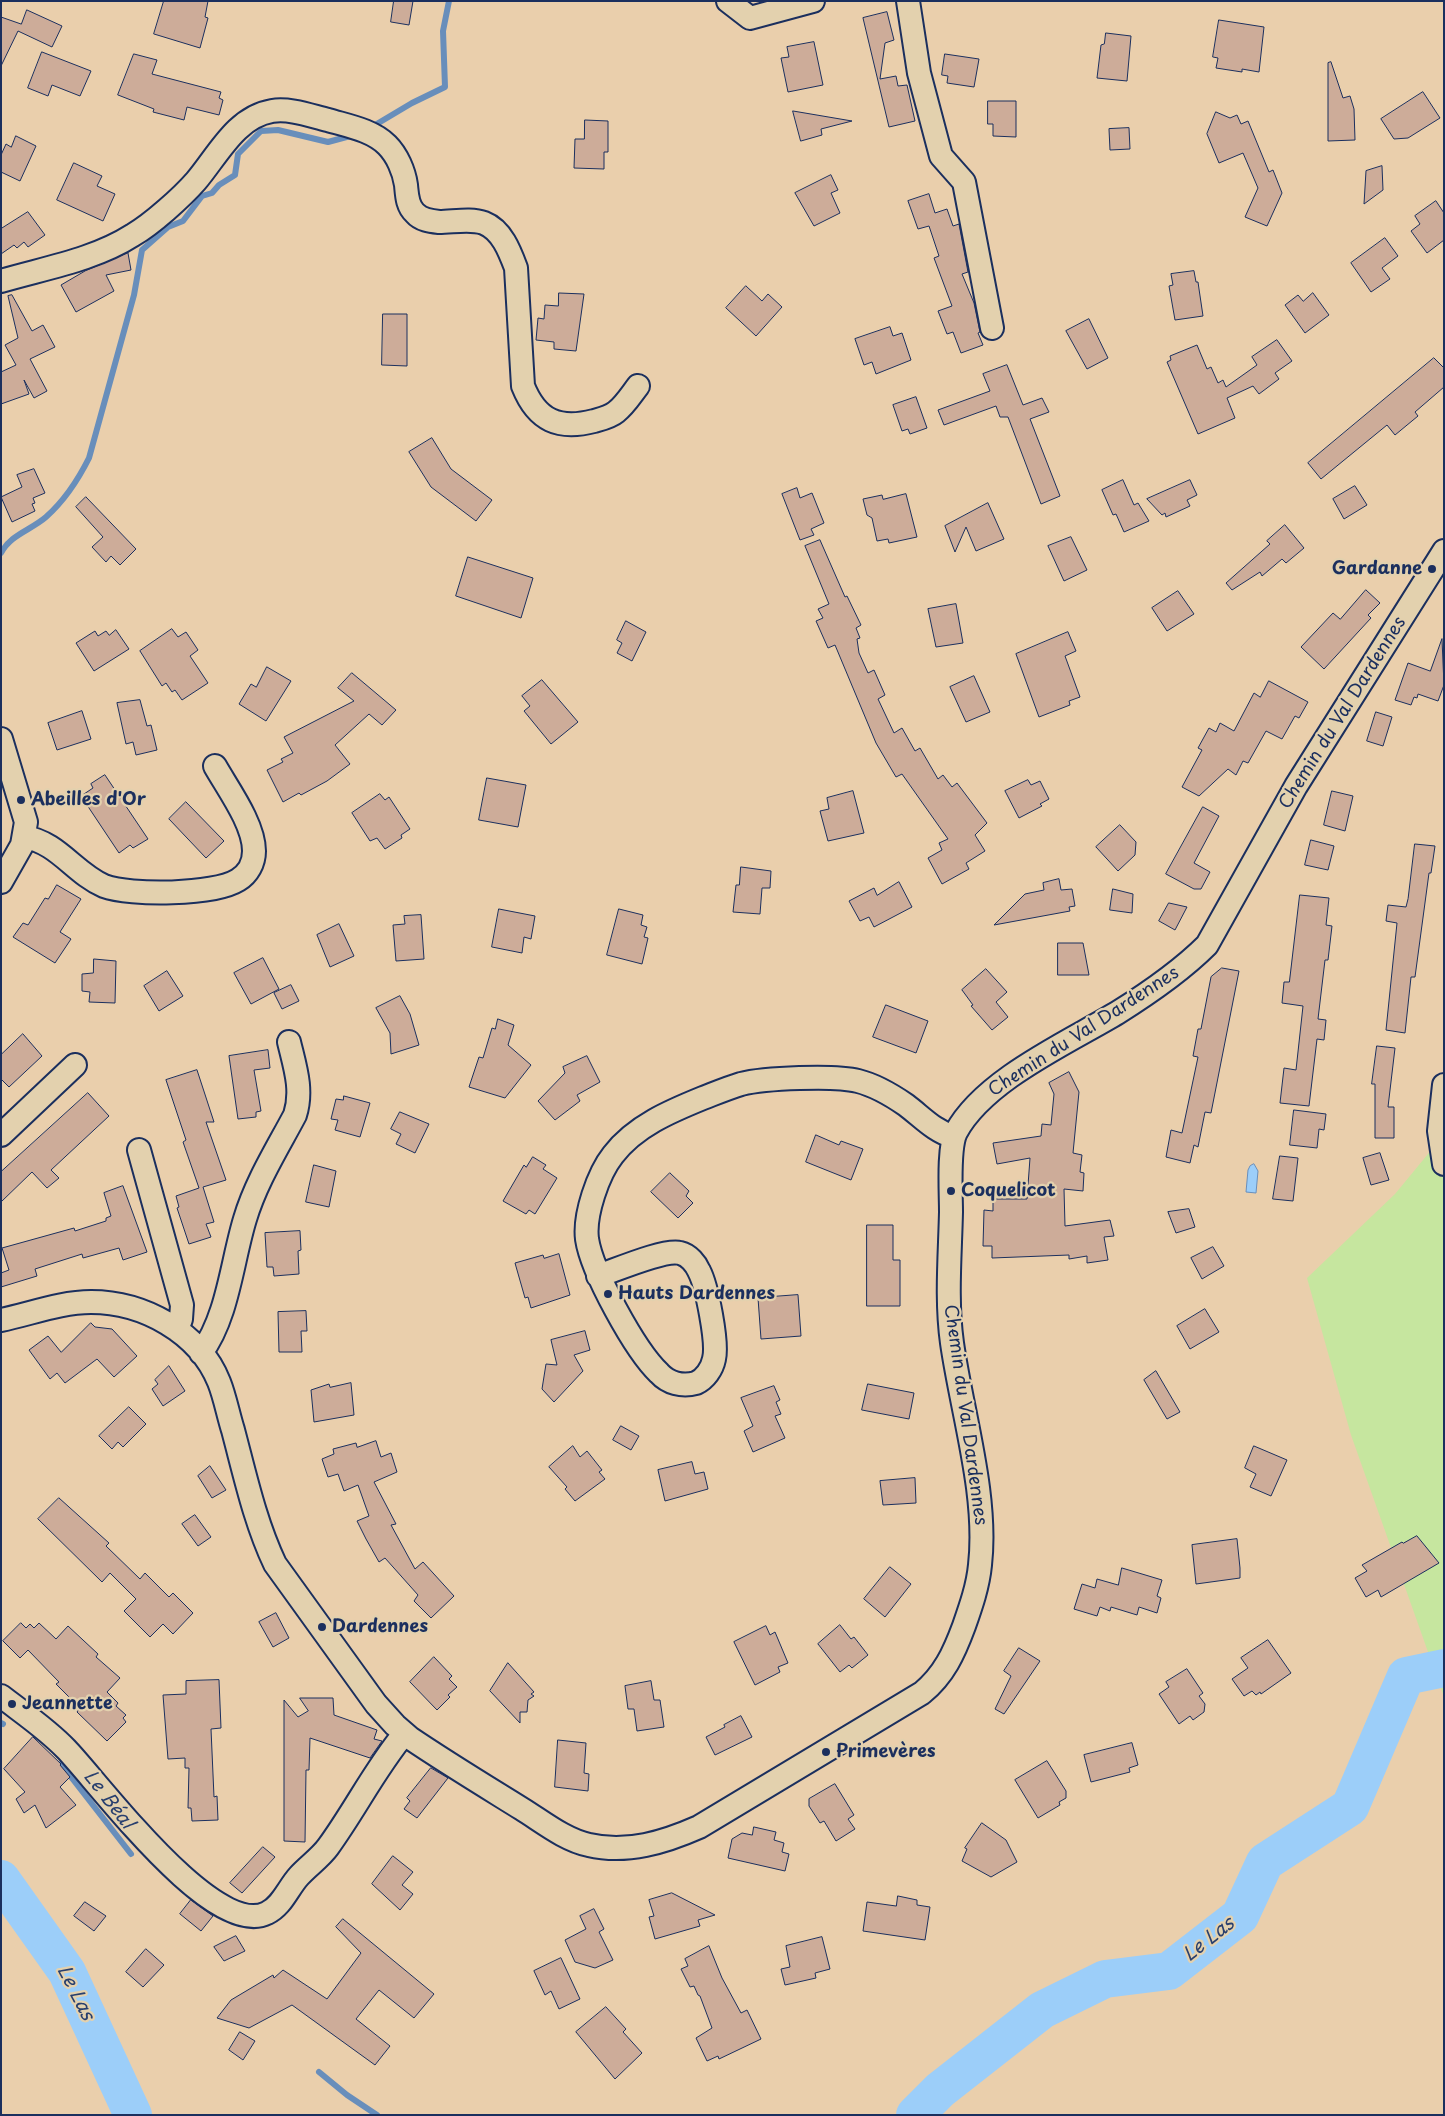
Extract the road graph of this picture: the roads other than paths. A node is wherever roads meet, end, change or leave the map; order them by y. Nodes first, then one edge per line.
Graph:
1 (728, 1) edge
2 (813, 1) edge
3 (908, 1) edge
4 (1, 281) edge
5 (992, 328) dead end
6 (638, 386) dead end
7 (1444, 551) edge
8 (1, 739) edge
9 (215, 766) dead end
10 (24, 838) junction
11 (1, 882) edge
12 (289, 1042) dead end
13 (75, 1065) dead end
14 (1444, 1085) edge
15 (1, 1135) edge
16 (954, 1137) junction
17 (139, 1150) dead end
18 (1444, 1164) edge
19 (598, 1276) junction
20 (1, 1320) edge
21 (177, 1330) junction
22 (201, 1353) junction
23 (1, 1696) edge
24 (404, 1734) junction

1 - 2 street
3 - 5 street
4 - 6 street
7 - 16 street, Chemin du Val Dardennes
8 - 10 street
9 - 10 street
10 - 11 street
12 - 22 street
13 - 15 street
14 - 18 street
16 - 19 street
16 - 24 street, Chemin du Val Dardennes
17 - 21 street
19 - 19 street
20 - 21 street, Chemin du Val Dardennes
21 - 22 street, Chemin du Val Dardennes
22 - 24 street, Chemin du Val Dardennes
23 - 24 street

